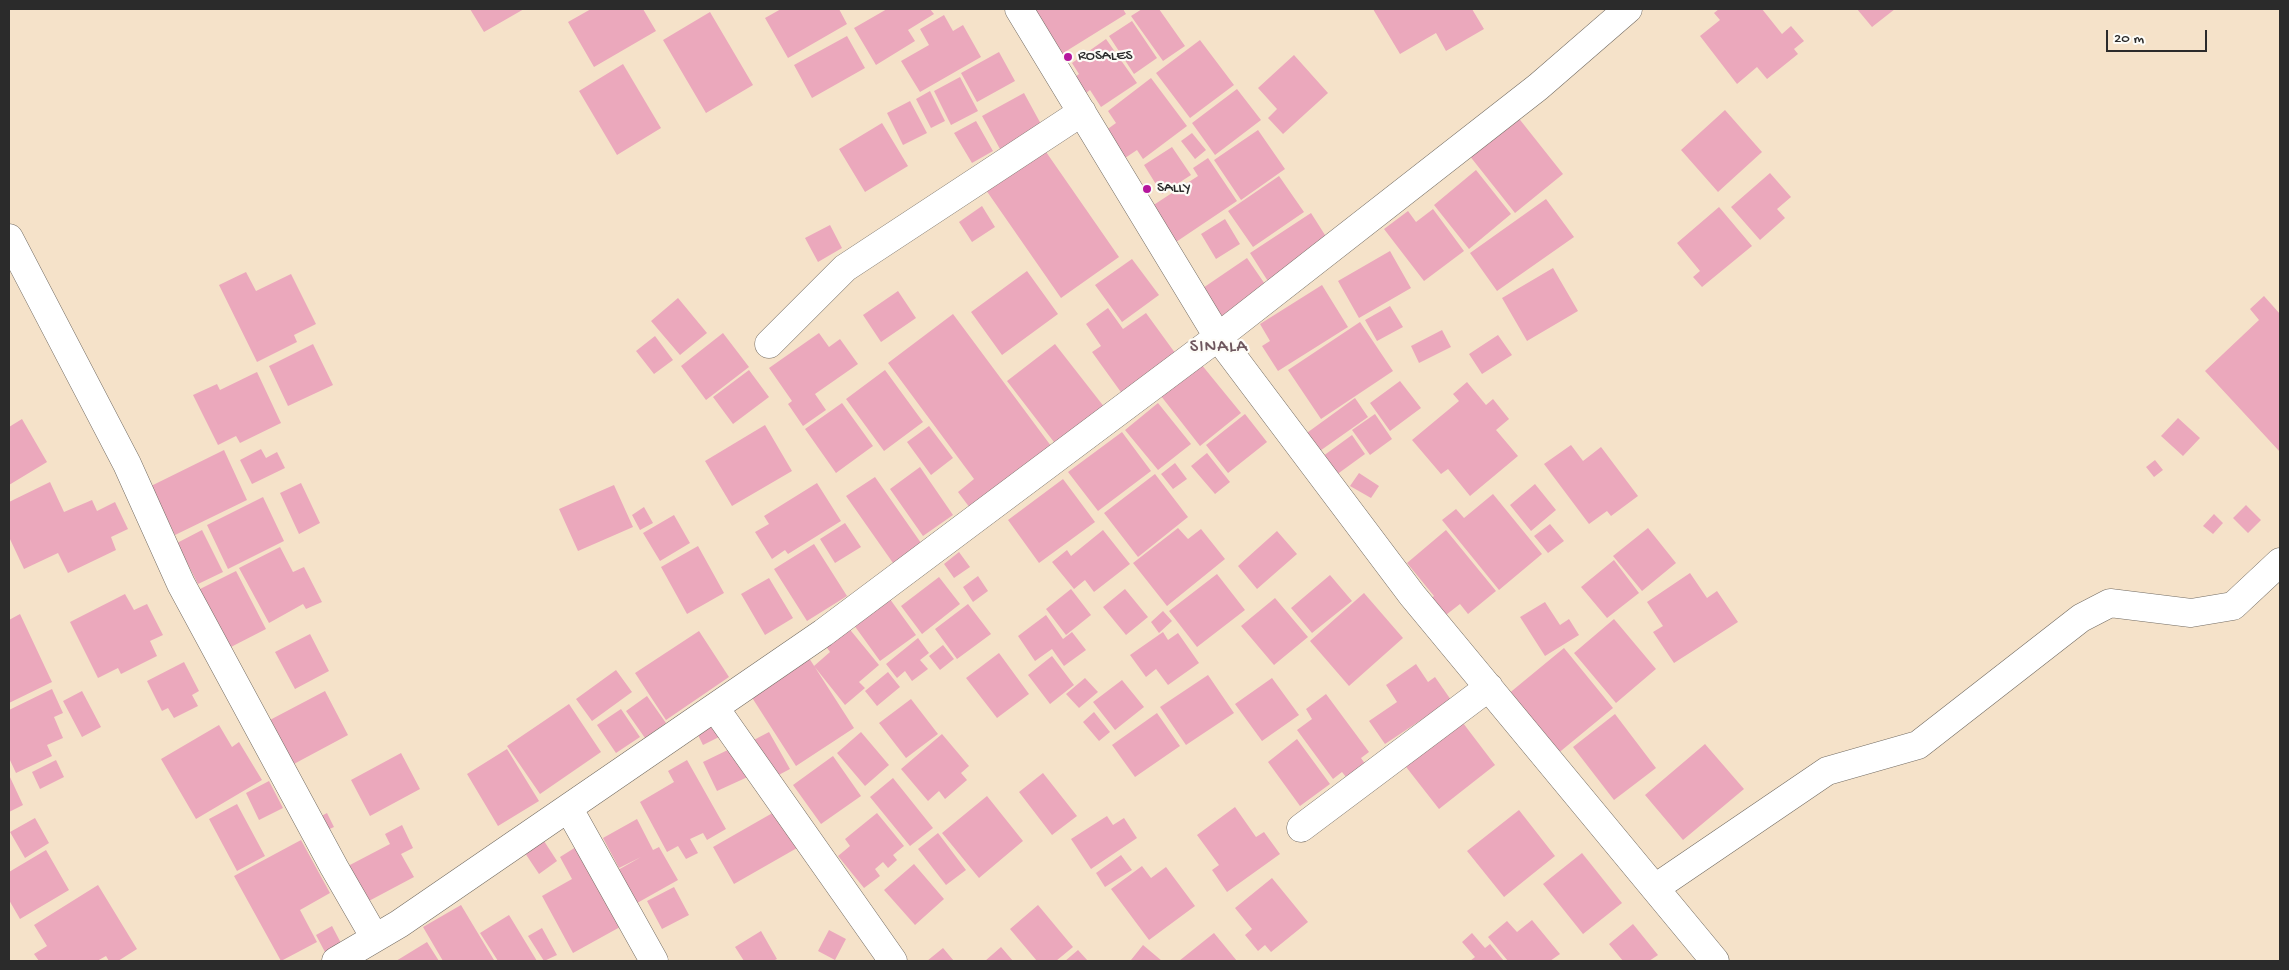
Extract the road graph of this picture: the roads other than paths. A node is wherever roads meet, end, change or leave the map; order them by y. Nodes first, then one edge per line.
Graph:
1 (1020, 9) edge
2 (1628, 9) edge
3 (1082, 112) junction
4 (9, 238) edge
5 (1218, 337) junction
6 (769, 344) dead end
7 (2280, 562) edge
8 (1489, 687) junction
9 (715, 708) junction
10 (569, 809) junction
11 (1301, 828) dead end
12 (1654, 888) junction
13 (375, 938) junction
14 (336, 961) edge
15 (654, 961) edge
16 (893, 961) edge
17 (1715, 961) edge

1 - 3 street
2 - 5 street
3 - 5 street
3 - 6 street
4 - 13 street
5 - 8 street
5 - 9 street
7 - 12 street
8 - 11 street
8 - 12 street
9 - 10 street
9 - 16 street
10 - 13 street
10 - 15 street
12 - 17 street
13 - 14 street

